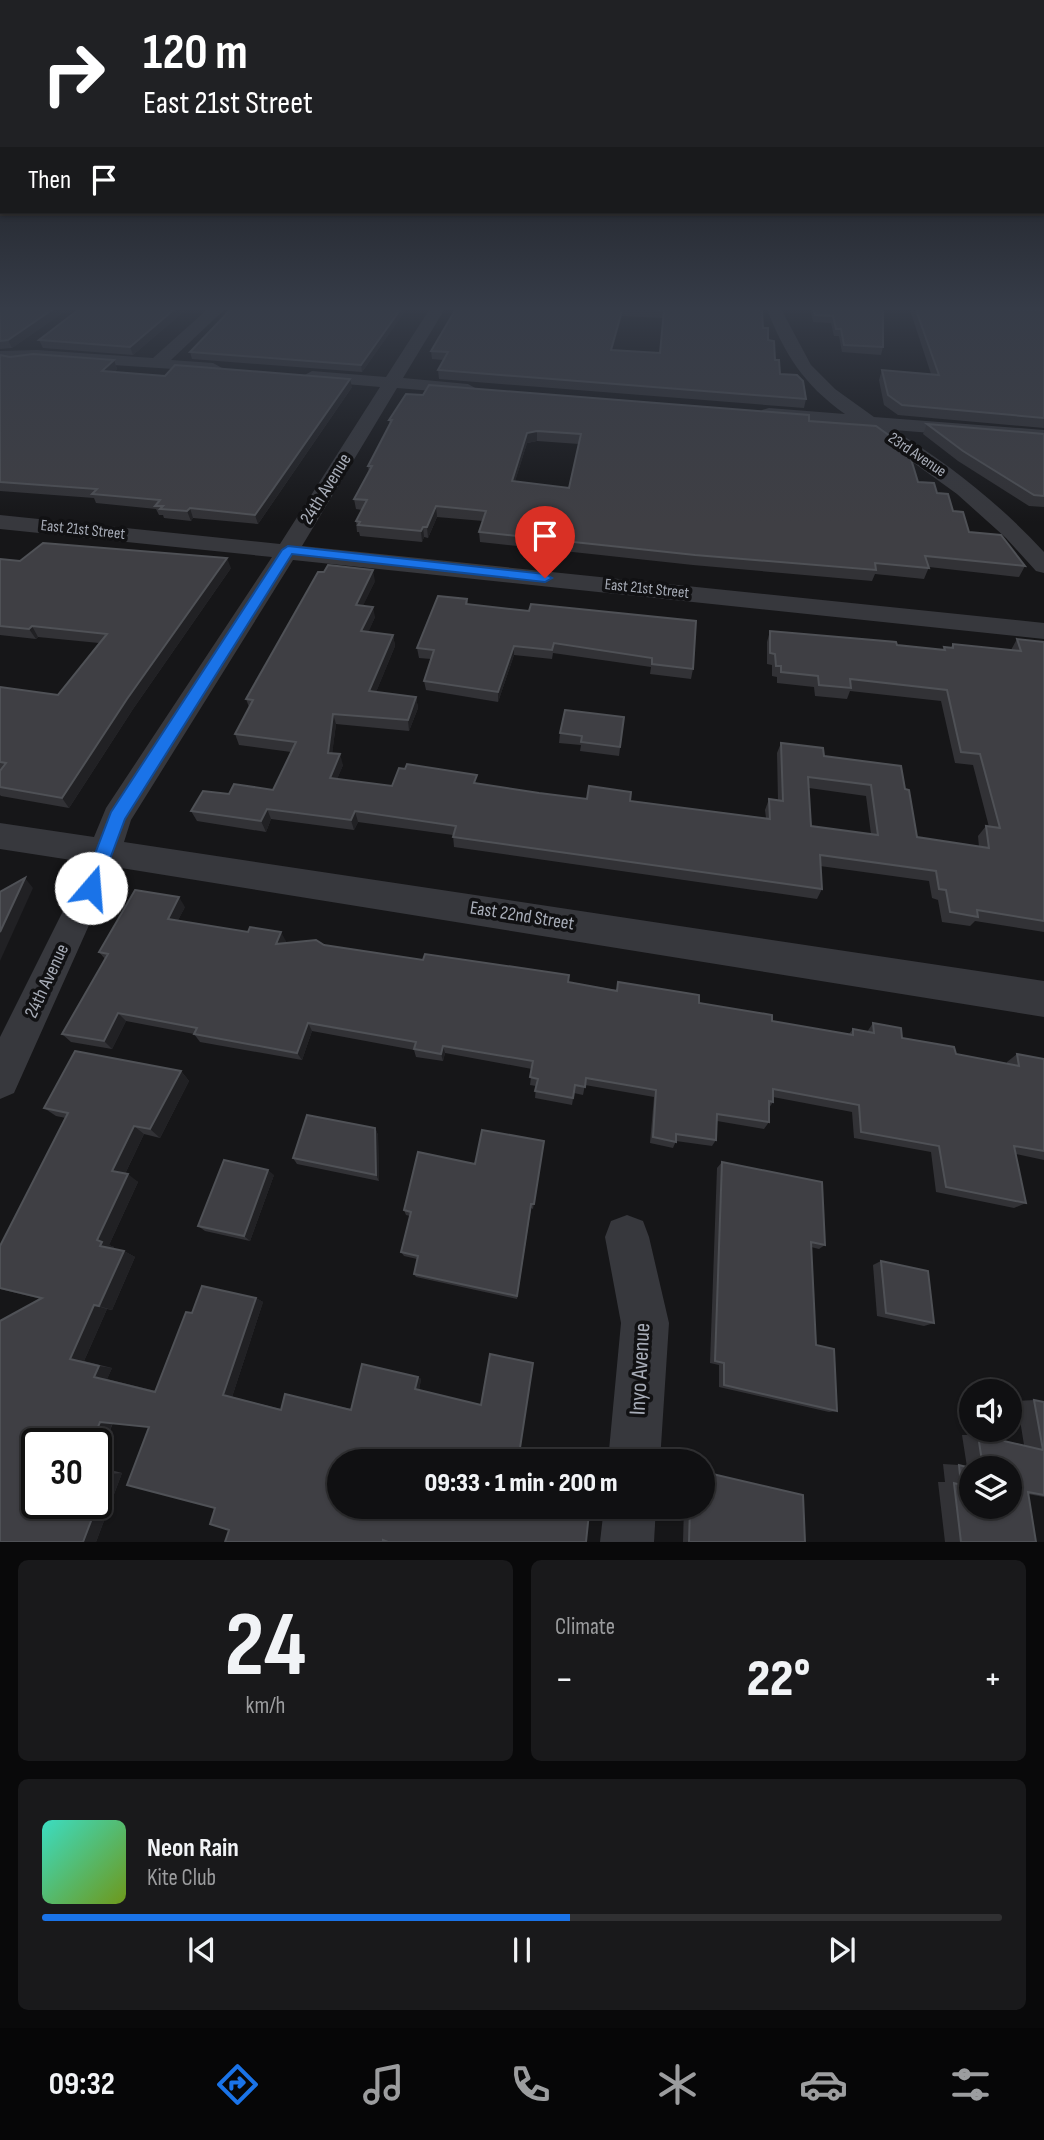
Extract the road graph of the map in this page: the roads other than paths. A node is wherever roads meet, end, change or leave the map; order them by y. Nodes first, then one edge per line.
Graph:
1 (343, 379) edge
2 (394, 379) edge
3 (814, 379) edge
4 (392, 383) junction
5 (488, 390) edge
6 (745, 412) edge
7 (868, 422) junction
8 (1044, 436) edge
9 (0, 522) edge
10 (288, 550) junction
11 (1044, 566) edge
12 (1044, 631) edge
13 (0, 836) edge
14 (103, 851) junction
15 (1044, 999) edge
16 (0, 1079) edge
17 (628, 1237) dead end
18 (635, 1449) edge
19 (629, 1519) edge
20 (627, 1542) edge

1 - 4 street
2 - 4 street, 24th Avenue
3 - 7 street, 23rd Avenue
4 - 5 street
4 - 10 street, 24th Avenue
6 - 7 street
7 - 8 street
7 - 11 street, 23rd Avenue
9 - 10 street, East 21st Street
10 - 12 street, East 21st Street
10 - 14 street, 24th Avenue
13 - 14 street, East 22nd Street
14 - 15 street, East 22nd Street
14 - 16 street, 24th Avenue
17 - 18 street, Inyo Avenue
19 - 20 street

